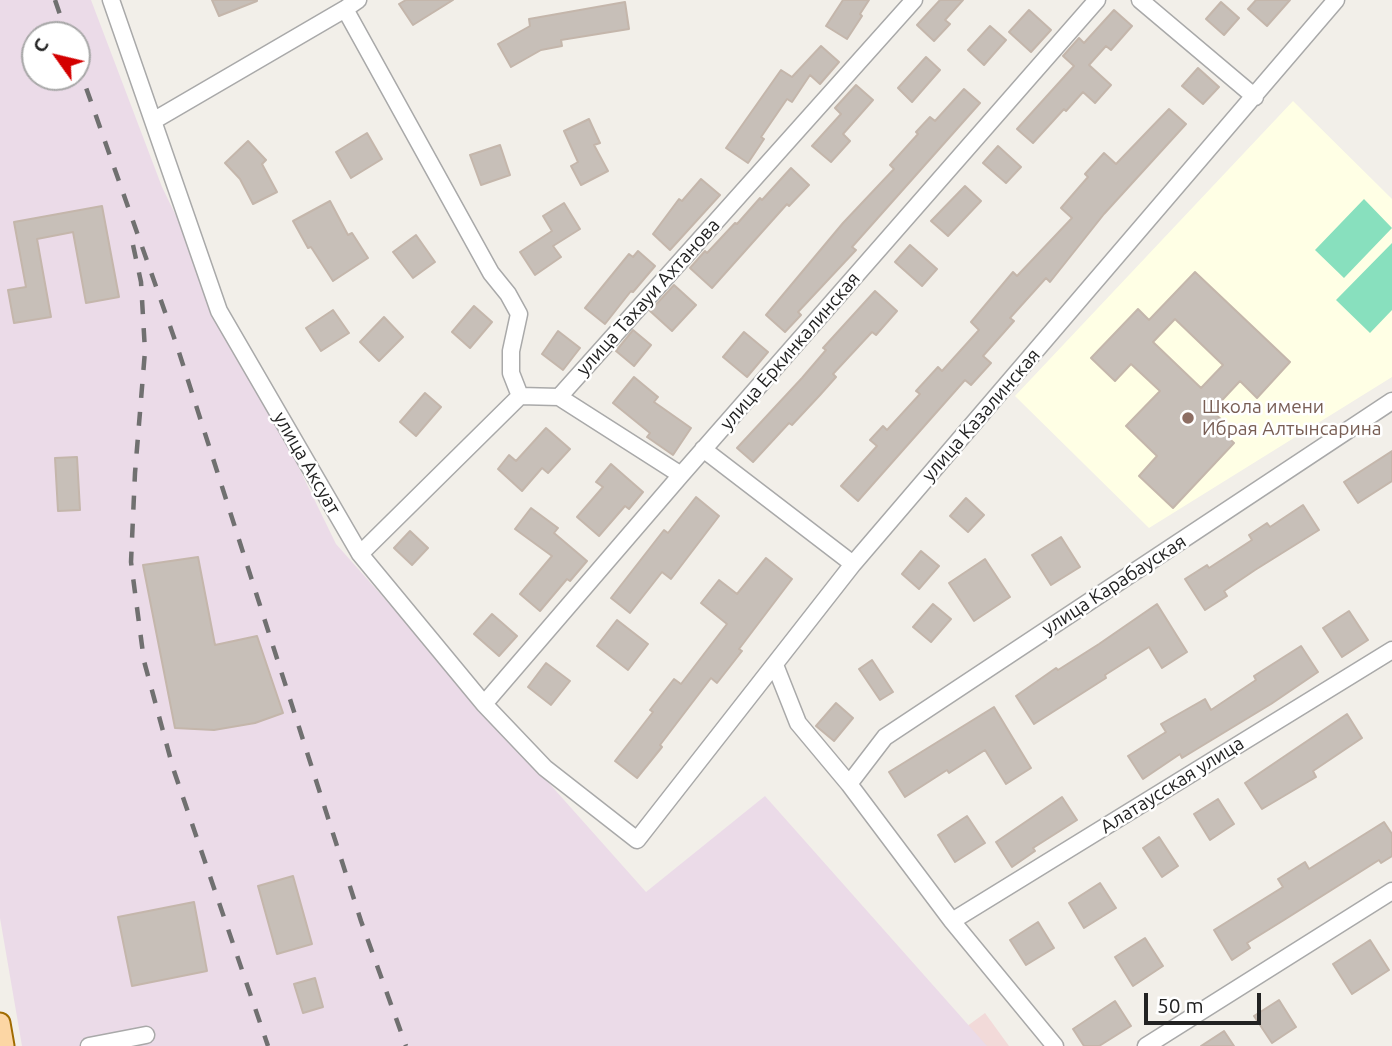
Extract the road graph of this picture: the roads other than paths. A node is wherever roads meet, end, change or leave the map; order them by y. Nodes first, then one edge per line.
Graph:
1 (111, 0) edge
2 (914, 0) edge
3 (1097, 0) edge
4 (1140, 0) edge
5 (1336, 0) edge
6 (351, 4) edge
7 (1255, 97) junction
8 (153, 121) junction
9 (520, 396) junction
10 (559, 397) junction
11 (1392, 401) edge
12 (703, 449) junction
13 (681, 475) junction
14 (359, 554) junction
15 (853, 564) junction
16 (1392, 650) edge
17 (775, 665) junction
18 (484, 704) junction
19 (849, 784) junction
20 (637, 840) joint
21 (1392, 891) edge
22 (952, 920) junction
23 (0, 1023) edge
24 (146, 1035) dead end
25 (4, 1046) edge
26 (89, 1046) edge
27 (1055, 1046) edge
28 (1146, 1046) edge

1 - 8 street, улица Аксуат
2 - 10 street, улица Тахауи Ахтанова
3 - 12 street, улица Еркинкалинская
4 - 7 street
5 - 7 street, улица Казалинская
6 - 8 street
6 - 9 street
7 - 15 street, улица Казалинская
8 - 14 street, улица Аксуат
9 - 10 street
9 - 14 street
10 - 13 street
11 - 19 street, улица Карабауская
12 - 13 street, улица Еркинкалинская
12 - 15 street
13 - 18 street, улица Еркинкалинская
14 - 18 street, улица Аксуат
15 - 17 street, улица Казалинская
16 - 22 street, Алатаусская улица
17 - 19 street
17 - 20 street, улица Казалинская
18 - 20 street, улица Аксуат
19 - 22 street
21 - 28 street
22 - 27 street
23 - 25 main road
24 - 26 street

